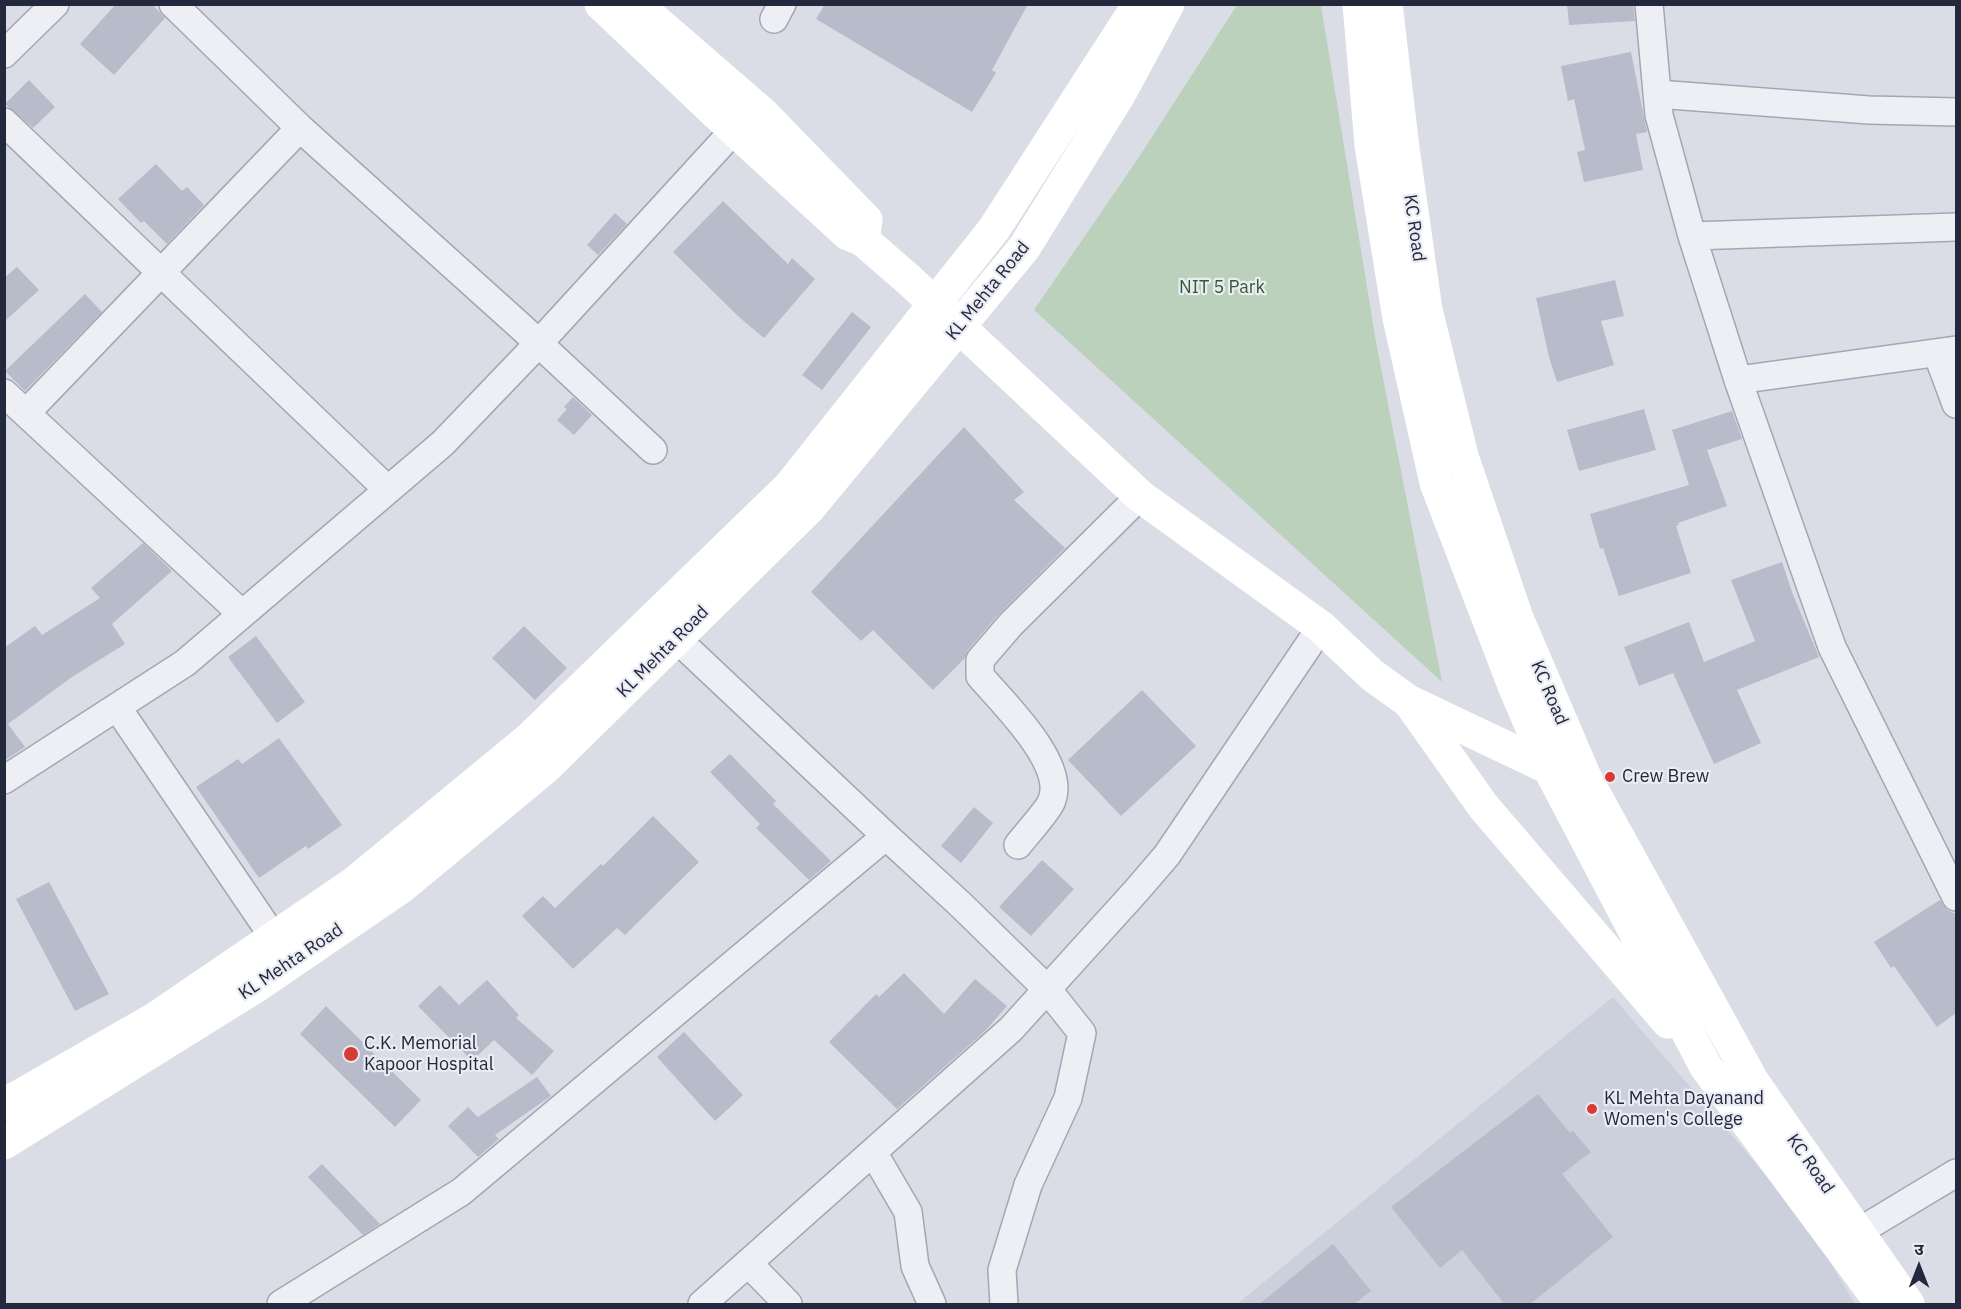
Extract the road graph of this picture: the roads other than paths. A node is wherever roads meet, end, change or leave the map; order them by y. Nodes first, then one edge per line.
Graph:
1 (55, 4) edge
2 (173, 4) edge
3 (601, 4) edge
4 (636, 4) edge
5 (1139, 4) edge
6 (1168, 4) edge
7 (1359, 4) edge
8 (1386, 4) edge
9 (1649, 4) edge
10 (4, 54) edge
11 (1657, 94) junction
12 (1956, 112) edge
13 (745, 119) junction
14 (4, 122) edge
15 (300, 128) junction
16 (1956, 227) edge
17 (1692, 236) junction
18 (161, 273) junction
19 (935, 304) junction
20 (959, 327) junction
21 (539, 343) junction
22 (1947, 351) edge
23 (1738, 380) junction
24 (4, 393) edge
25 (1956, 404) edge
26 (26, 413) junction
27 (653, 450) dead end
28 (388, 490) junction
29 (1140, 496) junction
30 (242, 614) junction
31 (1321, 627) junction
32 (665, 628) junction
33 (1408, 701) junction
34 (117, 707) junction
35 (1549, 768) junction
36 (1585, 777) junction
37 (4, 780) edge
38 (886, 837) junction
39 (1018, 844) dead end
40 (1956, 897) edge
41 (283, 950) junction
42 (1047, 989) junction
43 (1706, 1067) junction
44 (4, 1105) edge
45 (4, 1143) edge
46 (873, 1152) junction
47 (1956, 1173) edge
48 (1848, 1238) junction
49 (748, 1263) junction
50 (281, 1305) edge
51 (702, 1305) edge
52 (788, 1305) edge
53 (932, 1305) edge
54 (1004, 1305) edge
55 (1882, 1305) edge
56 (1908, 1305) edge

1 - 10 street
2 - 15 street
3 - 13 street
4 - 13 street
5 - 19 street, KL Mehta Road
6 - 20 street, KL Mehta Road
7 - 35 street
8 - 36 street, KC Road
9 - 11 street
11 - 12 street
11 - 17 street
13 - 19 street
13 - 21 street
14 - 18 street
15 - 18 street
15 - 21 street
16 - 17 street
17 - 23 street
18 - 26 street
18 - 28 street
19 - 20 street
19 - 32 street, KL Mehta Road
20 - 29 street
20 - 32 street, KL Mehta Road
21 - 27 street
21 - 28 street
22 - 23 street
22 - 25 street
23 - 40 street
24 - 26 street
26 - 30 street
28 - 30 street
29 - 31 street
29 - 39 street
30 - 34 street
31 - 33 street
31 - 42 street
32 - 38 street
32 - 41 street, KL Mehta Road
33 - 35 street
33 - 43 street
34 - 37 street
34 - 41 street
35 - 36 street
35 - 43 street
36 - 48 street, KC Road
38 - 42 street
38 - 50 street
41 - 44 street, KL Mehta Road
41 - 45 street, KL Mehta Road
42 - 46 street
42 - 54 street
43 - 48 street
46 - 49 street
46 - 53 street
47 - 48 street
48 - 55 street
48 - 56 street, KC Road
49 - 51 street
49 - 52 street

